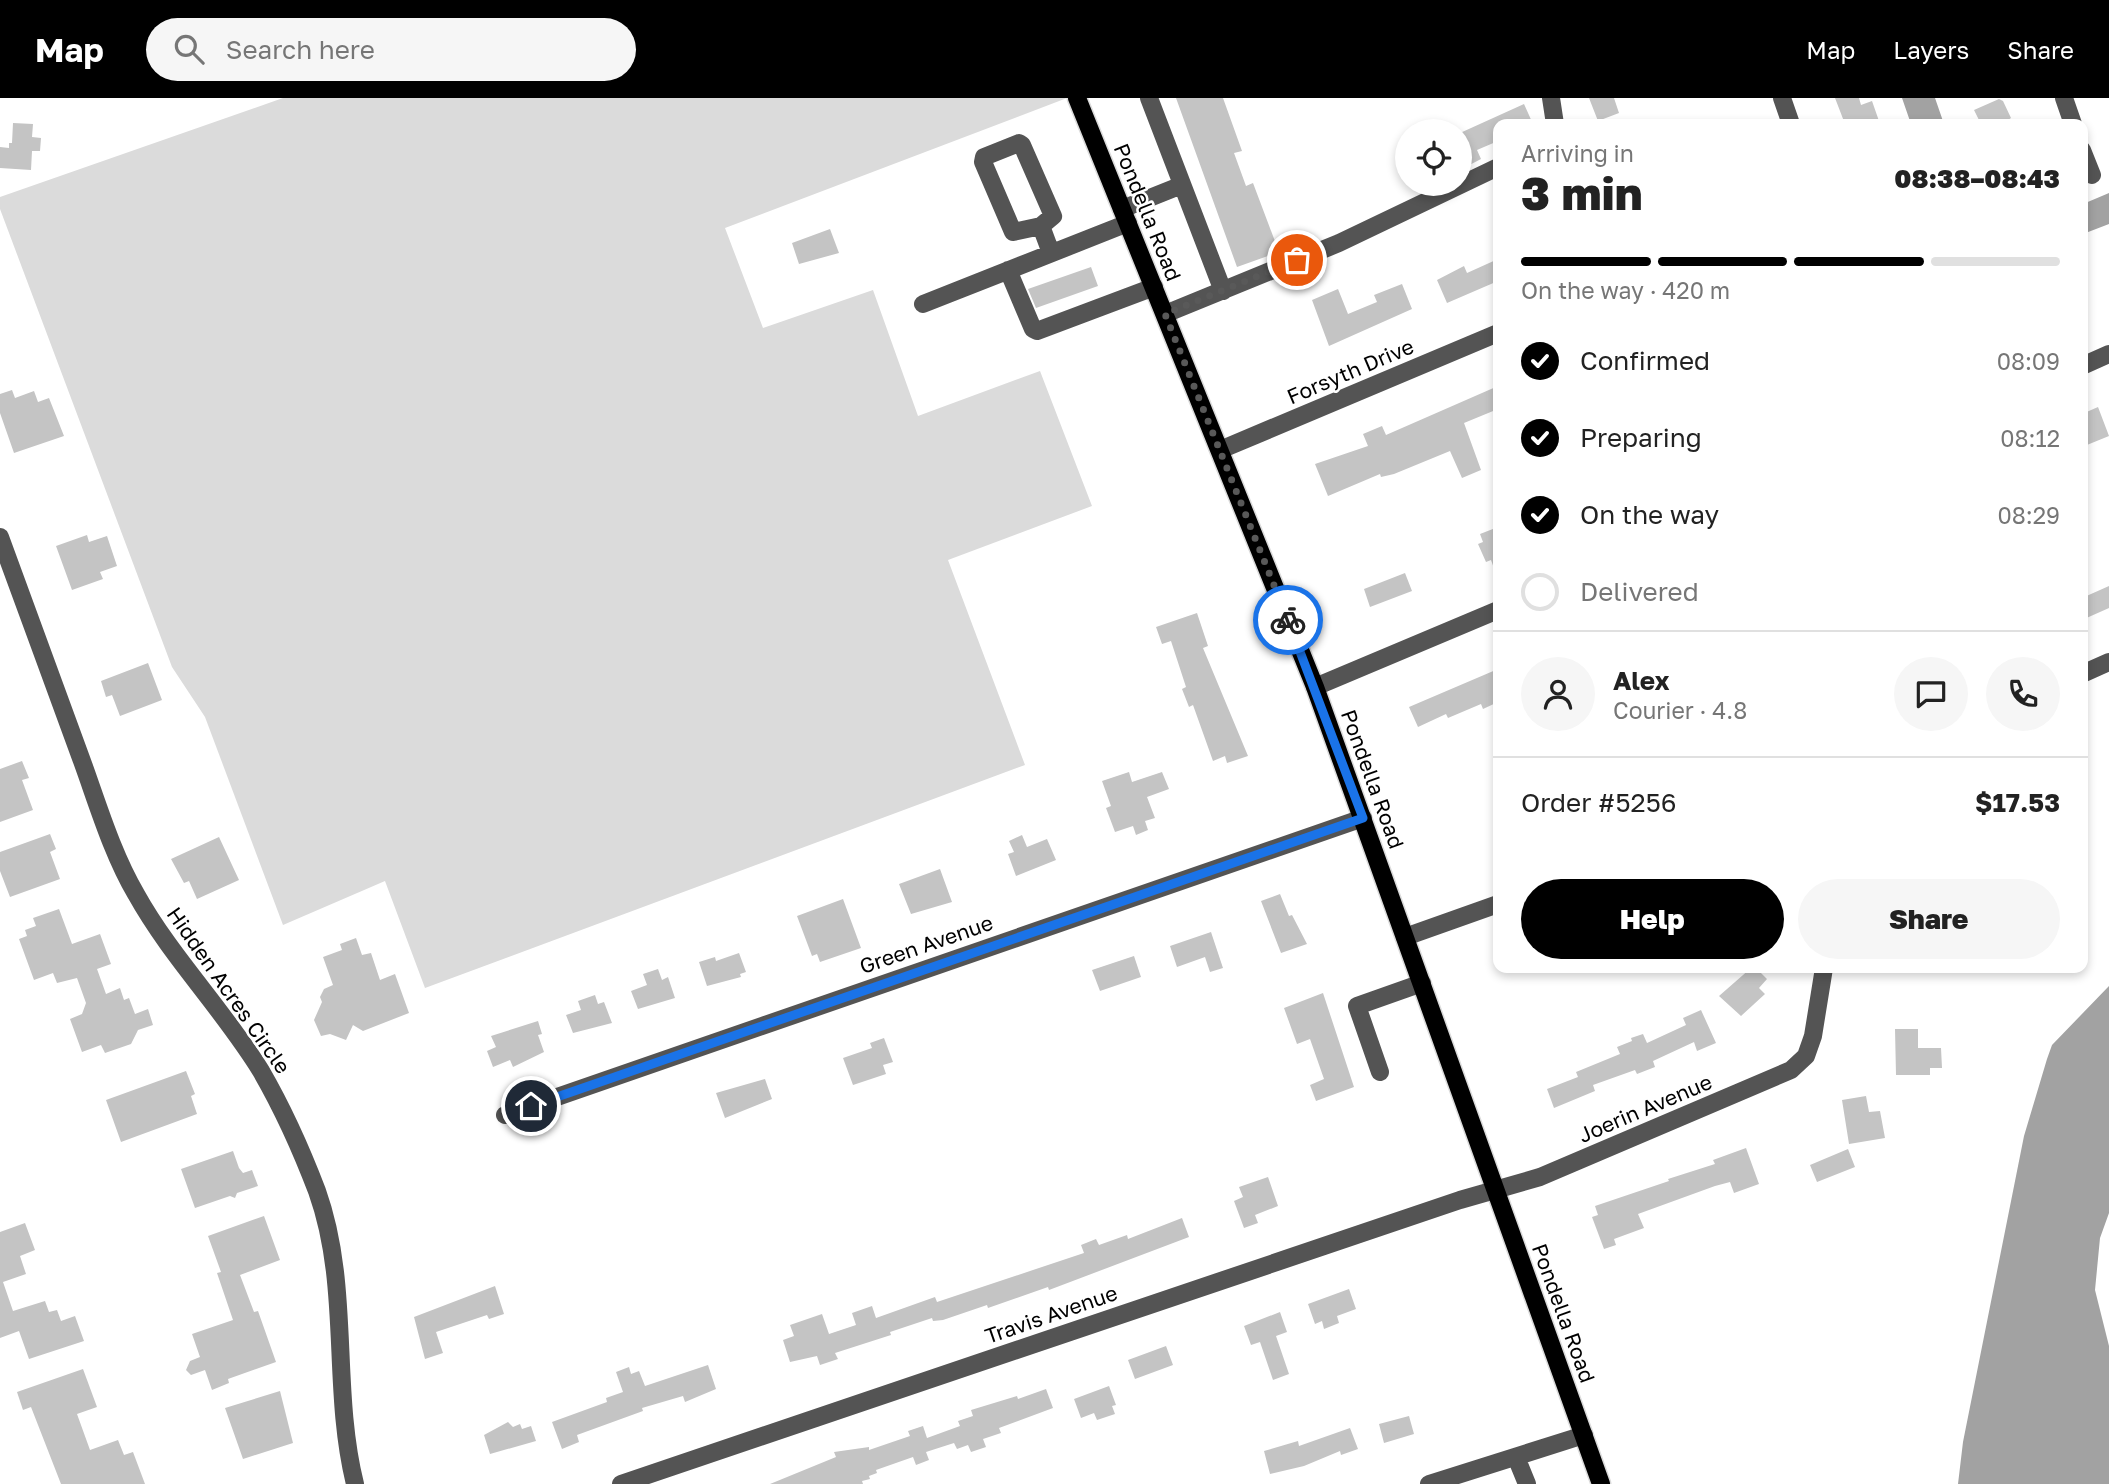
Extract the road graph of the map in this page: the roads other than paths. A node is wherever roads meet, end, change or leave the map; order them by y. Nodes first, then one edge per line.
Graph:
1 (1149, 98) edge
2 (1550, 98) edge
3 (1782, 98) edge
4 (2064, 98) edge
5 (1079, 99) edge
6 (1554, 119) edge
7 (1789, 119) edge
8 (2071, 119) edge
9 (2088, 165) edge
10 (1493, 169) edge
11 (2092, 175) dead end
12 (1182, 185) junction
13 (1125, 216) junction
14 (1041, 226) junction
15 (1051, 253) junction
16 (1008, 270) junction
17 (1154, 287) junction
18 (1223, 291) junction
19 (923, 304) dead end
20 (1165, 314) junction
21 (1493, 335) edge
22 (2109, 355) edge
23 (2088, 364) edge
24 (1220, 450) junction
25 (0, 537) edge
26 (1493, 612) edge
27 (2109, 662) edge
28 (2088, 671) edge
29 (1315, 687) junction
30 (1363, 818) junction
31 (1493, 906) edge
32 (1405, 937) junction
33 (1823, 973) edge
34 (1422, 983) junction
35 (1380, 1072) dead end
36 (505, 1115) dead end
37 (1495, 1189) junction
38 (1584, 1435) junction
39 (1516, 1457) junction
40 (355, 1484) edge
41 (621, 1484) edge
42 (1429, 1484) edge
43 (1527, 1484) edge
44 (1601, 1484) edge

1 - 12 street
2 - 6 street
3 - 7 street
4 - 8 street
5 - 13 main road, Pondella Road
9 - 11 street
10 - 18 street
12 - 13 street
12 - 18 street
13 - 15 street
13 - 17 main road, Pondella Road
14 - 14 street
14 - 15 street
15 - 16 street
16 - 17 street
16 - 19 street
17 - 20 main road, Pondella Road
18 - 20 street
20 - 24 main road, Pondella Road
21 - 24 street, Forsyth Drive
22 - 23 street
24 - 29 main road, Pondella Road
25 - 40 street, Hidden Acres Circle
26 - 29 street
27 - 28 street
29 - 30 main road, Pondella Road
30 - 32 main road, Pondella Road
30 - 36 street, Green Avenue
31 - 32 street
32 - 34 main road, Pondella Road
33 - 37 street, Joerin Avenue
34 - 35 street
34 - 37 main road, Pondella Road
37 - 38 main road, Pondella Road
37 - 41 street, Travis Avenue
38 - 39 street
38 - 44 main road, Pondella Road
39 - 42 street
39 - 43 street

